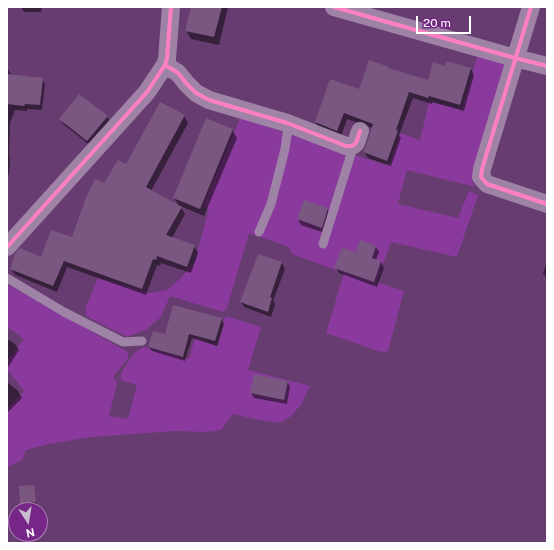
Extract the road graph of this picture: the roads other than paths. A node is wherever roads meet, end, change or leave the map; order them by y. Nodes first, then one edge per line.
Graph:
1 (171, 7) edge
2 (334, 7) edge
3 (531, 7) edge
4 (515, 58) junction
5 (165, 64) junction
6 (547, 66) edge
7 (287, 123) junction
8 (356, 138) joint
9 (547, 204) edge
10 (259, 232) dead end
11 (323, 244) dead end
12 (7, 247) edge
13 (7, 278) edge
14 (142, 341) dead end

1 - 5 street
2 - 4 street
3 - 4 street
4 - 6 street
4 - 9 street
5 - 7 street
5 - 12 street
7 - 8 street
7 - 10 lane
8 - 11 lane
13 - 14 lane

